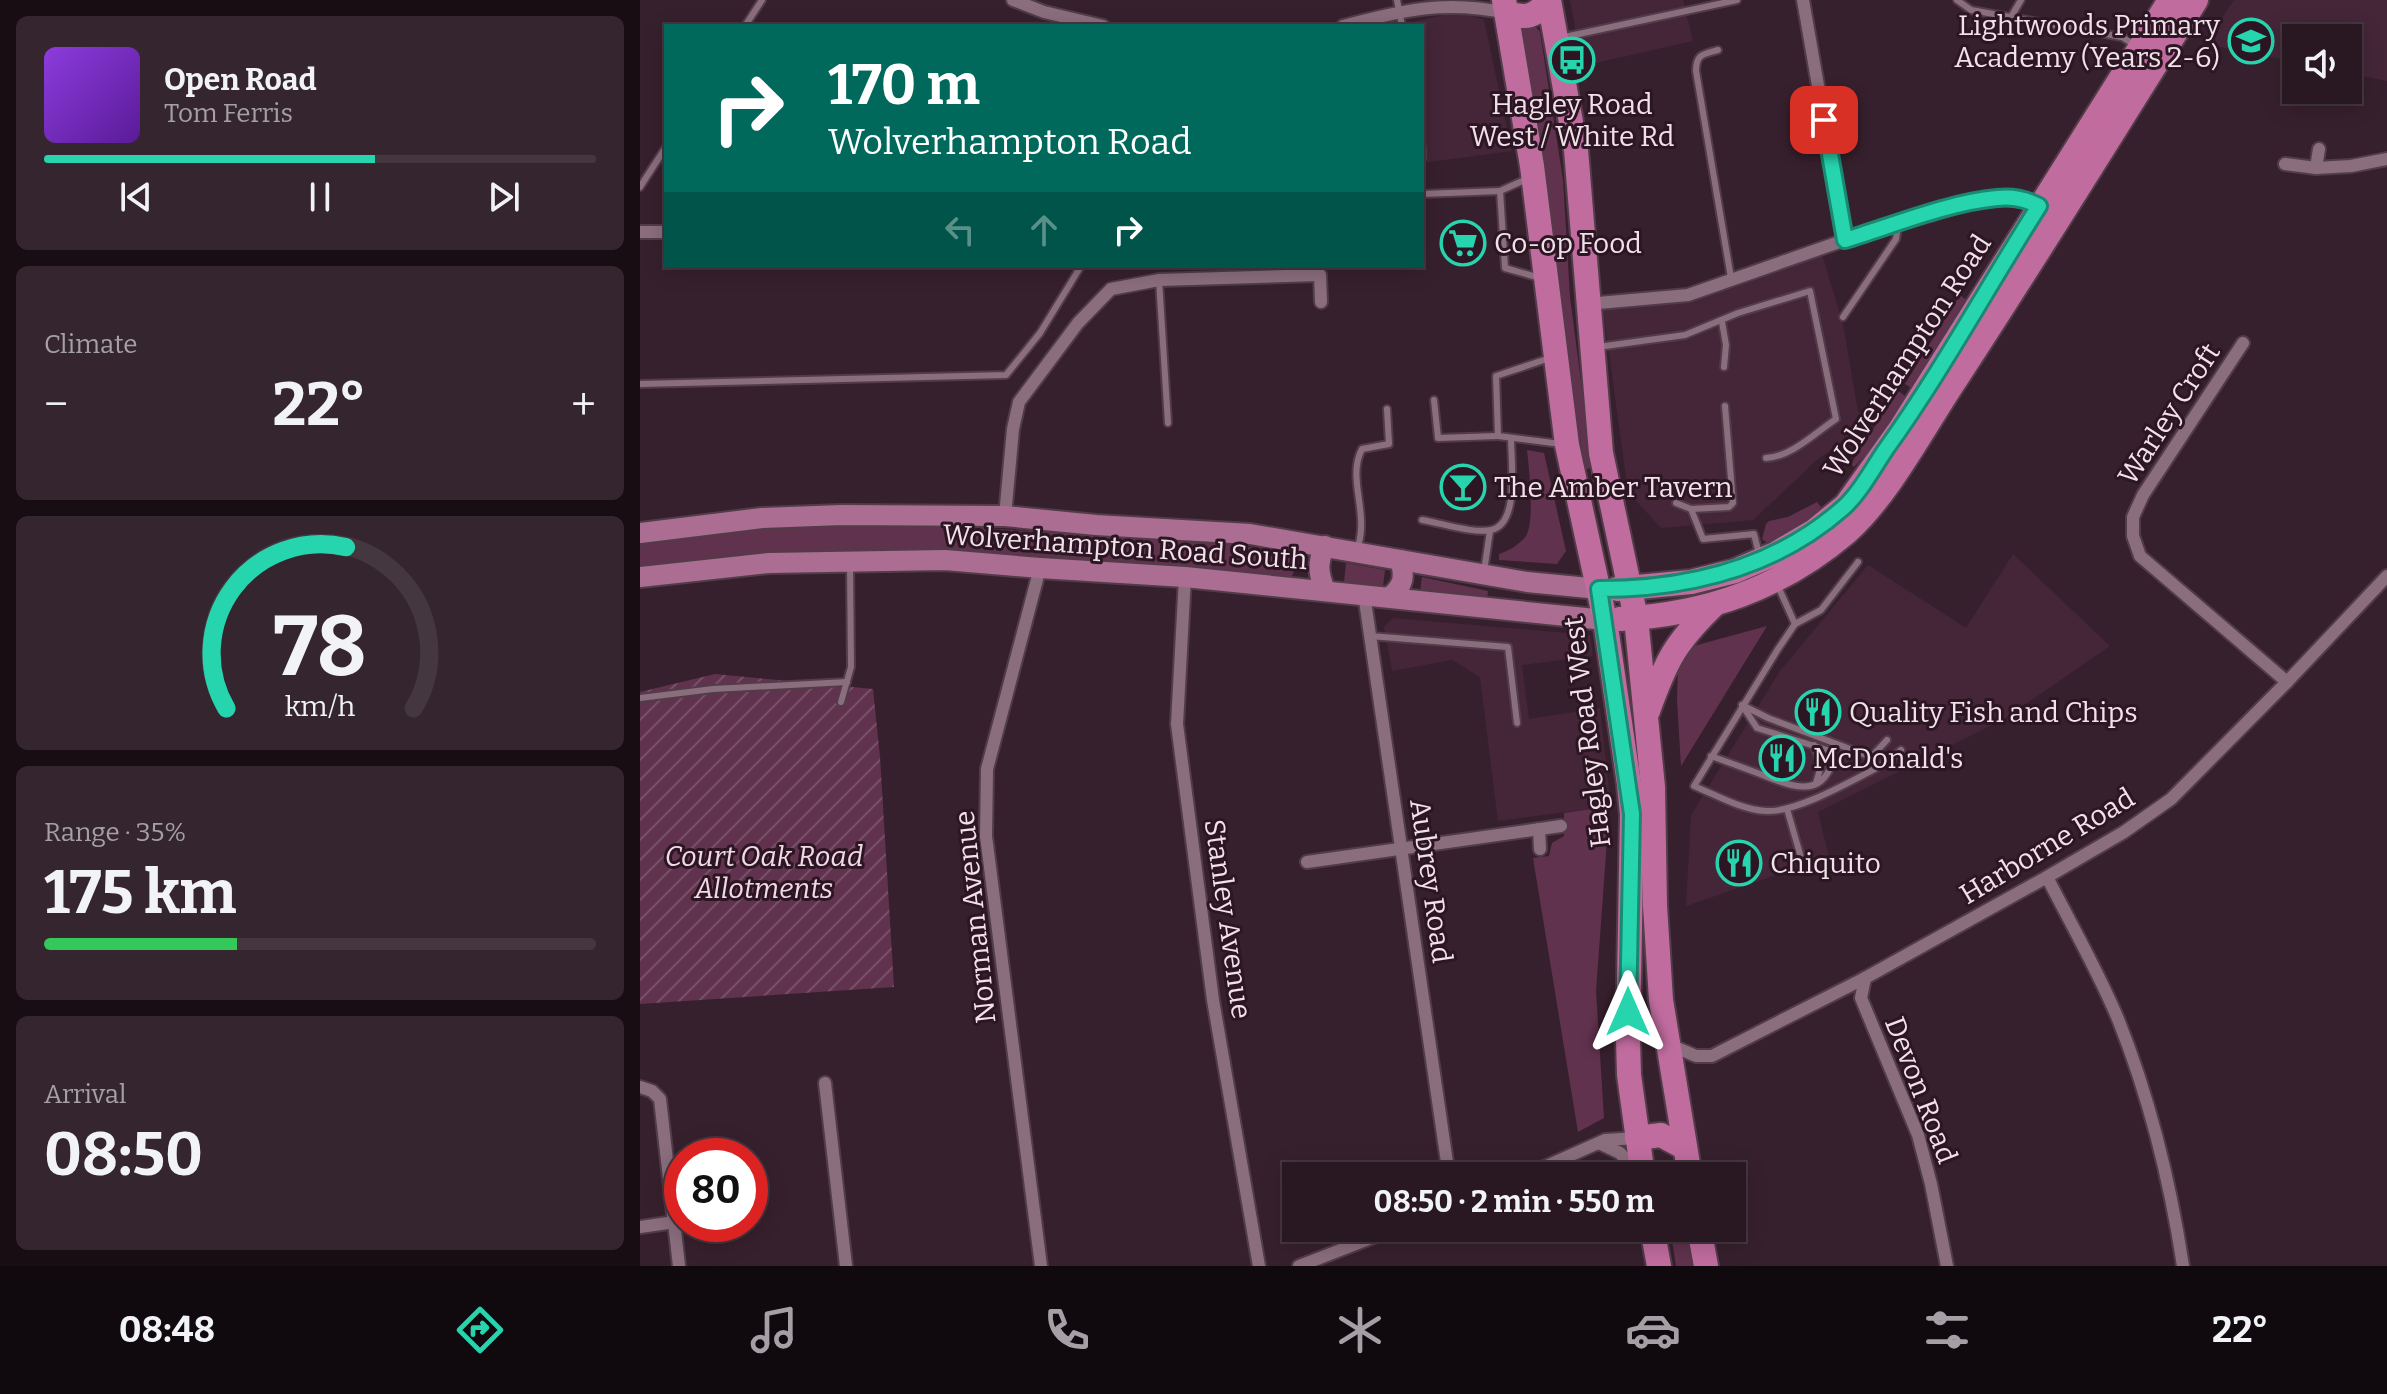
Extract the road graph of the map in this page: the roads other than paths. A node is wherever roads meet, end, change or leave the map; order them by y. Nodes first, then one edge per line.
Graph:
1 (762, 0) edge
2 (1013, 0) edge
3 (1548, 0) edge
4 (1737, 0) edge
5 (1803, 0) edge
6 (1957, 0) edge
7 (2021, 0) edge
8 (2170, 0) edge
9 (2196, 0) edge
10 (1438, 1) edge
11 (1398, 6) edge
12 (1505, 6) edge
13 (1044, 12) junction
14 (2011, 17) junction
15 (748, 24) edge
16 (1040, 24) edge
17 (1095, 24) edge
18 (1348, 24) edge
19 (1557, 39) junction
20 (2139, 48) junction
21 (1718, 50) dead end
22 (2319, 149) dead end
23 (664, 150) edge
24 (2387, 159) edge
25 (2285, 164) dead end
26 (2316, 168) junction
27 (1534, 176) junction
28 (640, 187) edge
29 (1500, 191) junction
30 (1424, 194) edge
31 (2049, 212) junction
32 (1898, 224) junction
33 (640, 232) edge
34 (664, 232) edge
35 (1845, 240) junction
36 (1080, 268) edge
37 (1731, 278) junction
38 (1159, 280) junction
39 (1548, 280) junction
40 (1321, 302) dead end
41 (1587, 304) junction
42 (1843, 317) dead end
43 (1722, 322) junction
44 (2243, 343) dead end
45 (1591, 348) junction
46 (1558, 355) junction
47 (1724, 367) dead end
48 (640, 384) edge
49 (1434, 400) dead end
50 (1725, 406) dead end
51 (1387, 409) dead end
52 (1168, 423) dead end
53 (1498, 436) junction
54 (1511, 438) junction
55 (1567, 445) junction
56 (1766, 458) dead end
57 (1676, 503) dead end
58 (1691, 509) junction
59 (1005, 516) junction
60 (1422, 520) dead end
61 (1490, 531) junction
62 (640, 533) edge
63 (1325, 546) junction
64 (1357, 552) junction
65 (850, 560) junction
66 (1400, 560) junction
67 (1760, 560) junction
68 (1858, 562) dead end
69 (1040, 568) junction
70 (1484, 575) junction
71 (2387, 576) edge
72 (640, 577) edge
73 (1185, 577) junction
74 (1776, 581) junction
75 (1599, 589) junction
76 (1631, 589) junction
77 (1325, 590) junction
78 (1364, 594) junction
79 (1391, 596) junction
80 (1713, 606) junction
81 (1636, 618) junction
82 (1605, 620) junction
83 (1795, 624) junction
84 (1370, 636) junction
85 (847, 682) junction
86 (2287, 682) junction
87 (640, 698) edge
88 (841, 702) dead end
89 (1742, 705) junction
90 (1646, 716) junction
91 (1517, 723) dead end
92 (1887, 740) dead end
93 (1901, 750) dead end
94 (1711, 756) junction
95 (1787, 809) junction
96 (1561, 826) dead end
97 (1539, 829) junction
98 (1402, 847) junction
99 (1540, 849) dead end
100 (1802, 861) dead end
101 (1307, 862) dead end
102 (2047, 877) junction
103 (1865, 978) junction
104 (1668, 1044) junction
105 (825, 1083) dead end
106 (640, 1087) edge
107 (665, 1138) edge
108 (1637, 1138) junction
109 (1599, 1143) junction
110 (1679, 1144) junction
111 (1447, 1162) edge
112 (1556, 1162) edge
113 (1629, 1162) edge
114 (1640, 1162) edge
115 (1648, 1162) edge
116 (1685, 1162) edge
117 (664, 1224) edge
118 (640, 1227) edge
119 (677, 1242) edge
120 (1361, 1242) edge
121 (1655, 1242) edge
122 (1702, 1242) edge
123 (679, 1266) edge
124 (846, 1266) edge
125 (1041, 1266) edge
126 (1259, 1266) edge
127 (1299, 1266) edge
128 (1659, 1266) edge
129 (1706, 1266) edge
130 (1947, 1266) edge
131 (2183, 1266) edge

1 - 15 lane
2 - 13 street
3 - 12 highway
3 - 19 highway, Hagley Road West
4 - 19 lane
5 - 35 street
6 - 14 lane
7 - 14 lane
8 - 20 highway, Wolverhampton Road
9 - 31 highway, Wolverhampton Road
10 - 11 street
10 - 12 street
11 - 18 street
12 - 27 highway, Hagley Road West
13 - 16 street
13 - 17 street
14 - 20 lane
19 - 41 highway, Hagley Road West
20 - 31 highway, Wolverhampton Road
21 - 37 lane
22 - 26 street
23 - 28 lane
24 - 26 street
25 - 26 street
27 - 29 lane
27 - 39 highway, Hagley Road West
29 - 30 lane
29 - 39 lane
31 - 32 street
31 - 67 highway, Wolverhampton Road
31 - 74 highway, Wolverhampton Road
32 - 35 street
32 - 42 lane
33 - 34 street
35 - 37 street
36 - 48 lane
37 - 41 street
38 - 40 street
38 - 52 lane
38 - 59 street
39 - 46 highway, Hagley Road West
41 - 45 highway, Hagley Road West
43 - 45 lane
43 - 47 lane
43 - 56 lane
44 - 86 street, Warley Croft
45 - 76 highway, Hagley Road West
46 - 53 lane
46 - 55 highway, Hagley Road West
49 - 53 lane
50 - 58 lane
51 - 64 lane
53 - 54 lane
54 - 55 lane
54 - 61 lane
55 - 75 highway, Hagley Road West
57 - 58 lane
58 - 67 lane
59 - 62 main road, Wolverhampton Road South
59 - 63 main road, Wolverhampton Road South
60 - 61 lane
61 - 70 lane
63 - 64 main road, Wolverhampton Road South
63 - 77 main road
64 - 66 main road, Wolverhampton Road South
65 - 69 main road, Wolverhampton Road South
65 - 72 main road, Wolverhampton Road South
65 - 85 lane
66 - 70 main road, Wolverhampton Road South
66 - 79 main road
67 - 74 lane
67 - 76 highway, Wolverhampton Road
68 - 83 lane
69 - 73 main road, Wolverhampton Road South
69 - 125 street, Norman Avenue
70 - 75 main road, Wolverhampton Road South
71 - 86 street, Harborne Road
73 - 77 main road, Wolverhampton Road South
73 - 126 street, Stanley Avenue
74 - 80 highway, Wolverhampton Road
74 - 83 lane
75 - 76 highway, Wolverhampton Road
75 - 82 highway, Hagley Road West
76 - 81 highway, Hagley Road West
77 - 78 main road, Wolverhampton Road South
78 - 79 main road, Wolverhampton Road South
78 - 84 street, Aubrey Road
79 - 82 main road, Wolverhampton Road South
80 - 81 highway, Wolverhampton Road
80 - 90 highway
81 - 82 highway, Wolverhampton Road
81 - 90 highway, Hagley Road West
82 - 108 highway, Hagley Road West
83 - 89 lane
84 - 91 lane
84 - 98 street, Aubrey Road
85 - 87 lane
85 - 88 lane
86 - 102 street, Harborne Road
89 - 92 lane
89 - 94 lane
89 - 94 lane
90 - 104 highway, Hagley Road West
93 - 95 lane
94 - 95 lane
95 - 100 lane
96 - 97 street
97 - 98 street
97 - 99 street
98 - 101 street
98 - 111 street, Aubrey Road
102 - 103 street, Harborne Road
102 - 131 street
103 - 104 street, Harborne Road
103 - 130 street, Devon Road
104 - 110 highway, Hagley Road West
105 - 124 street
106 - 107 street
108 - 109 street
108 - 110 highway
108 - 114 highway, Hagley Road West
109 - 112 street
109 - 113 street
110 - 115 highway
110 - 116 highway, Hagley Road West
117 - 118 street
119 - 123 street
120 - 127 street
121 - 128 highway
122 - 129 highway

